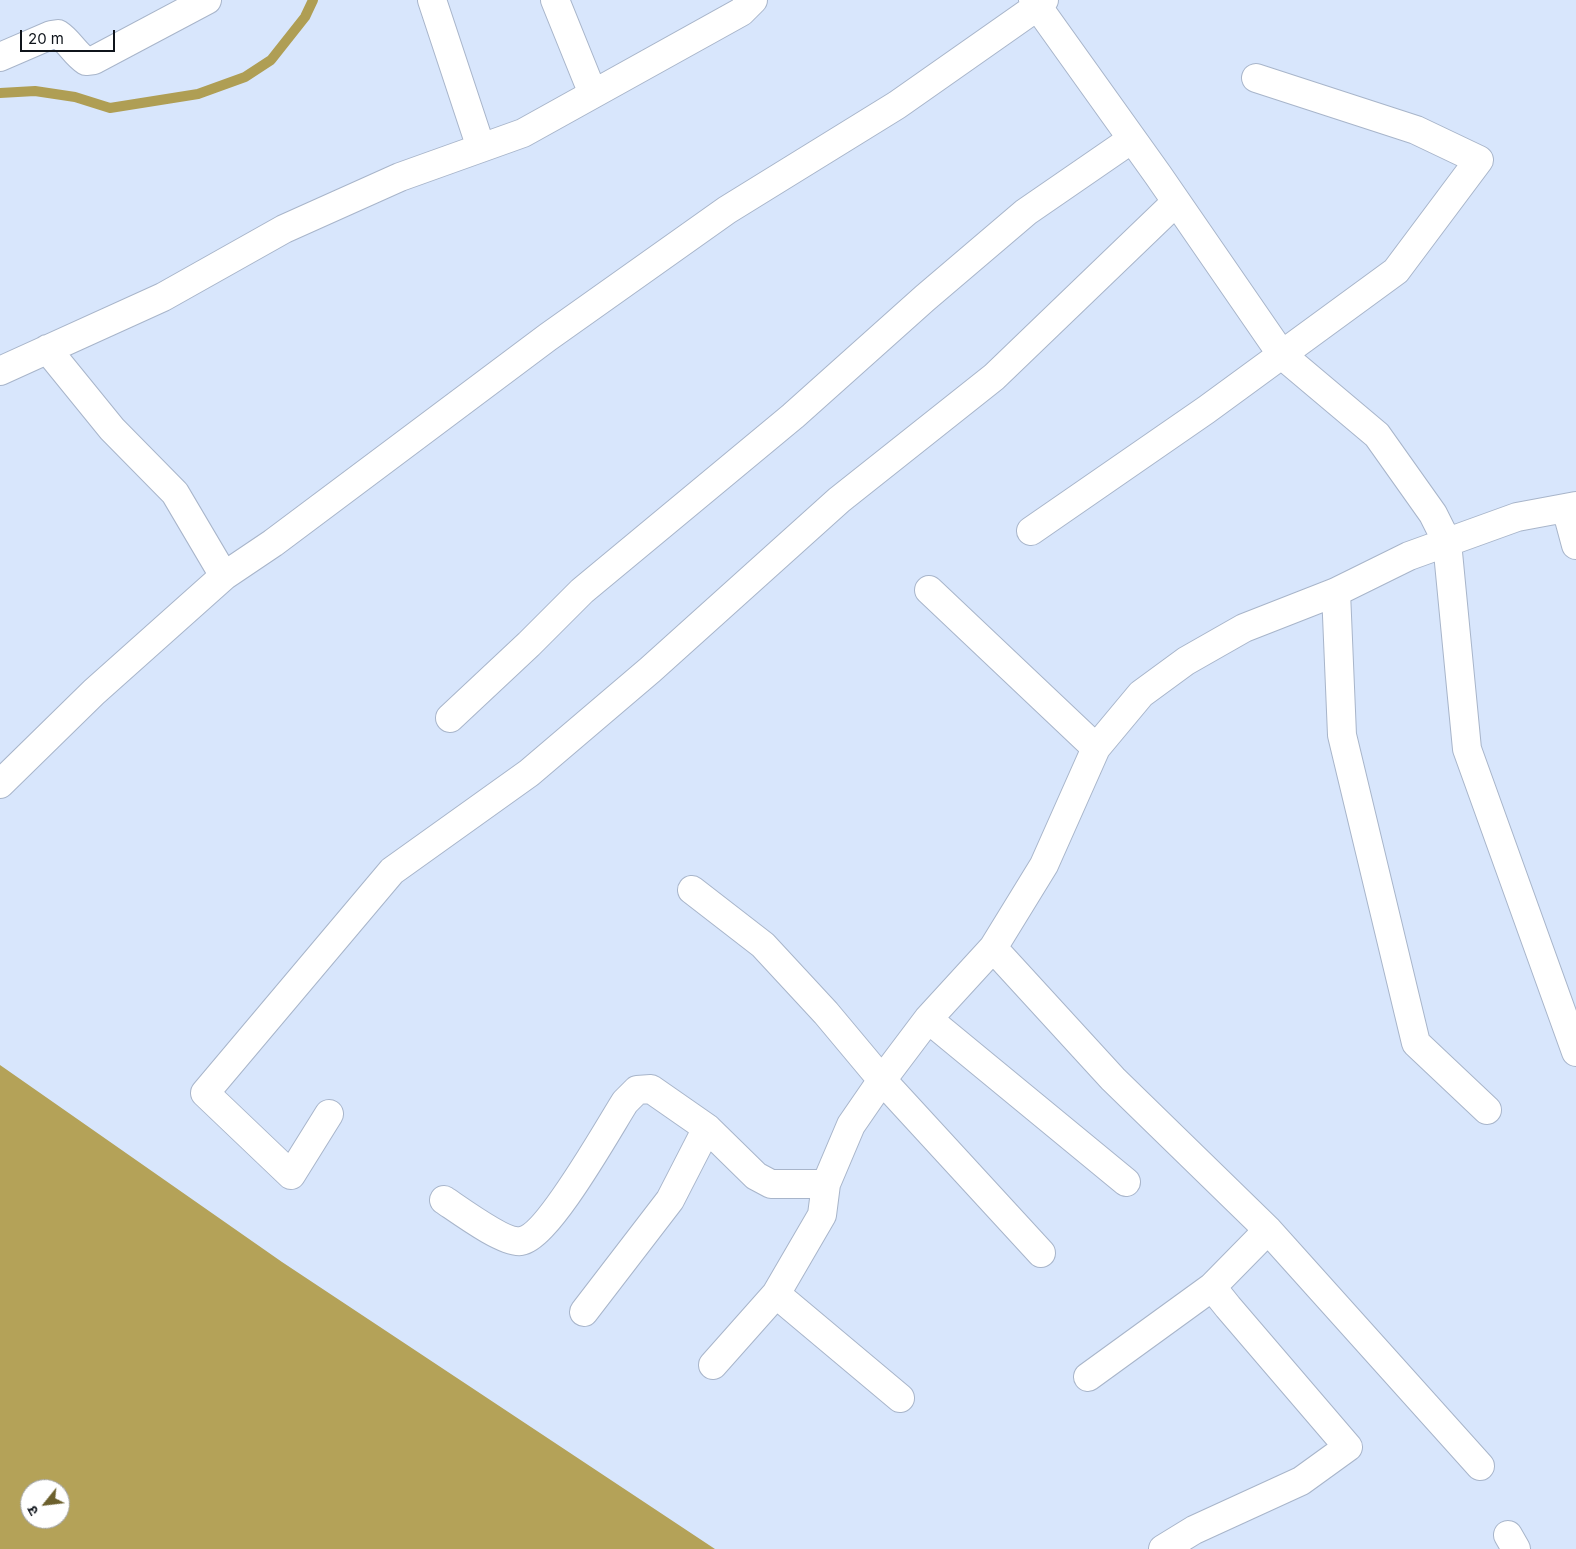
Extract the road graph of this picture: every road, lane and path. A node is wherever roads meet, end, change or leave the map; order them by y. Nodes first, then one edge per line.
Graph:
1 (208, 0) edge
2 (432, 0) edge
3 (555, 0) edge
4 (753, 0) edge
5 (1038, 2) edge
6 (179, 7) edge
7 (0, 57) edge
8 (1256, 78) dead end
9 (592, 94) junction
10 (1132, 139) junction
11 (481, 148) junction
12 (1176, 202) junction
13 (47, 350) junction
14 (1282, 355) junction
15 (0, 371) edge
16 (1571, 507) edge
17 (1032, 531) dead end
18 (1447, 542) junction
19 (1576, 545) edge
20 (224, 576) junction
21 (929, 590) dead end
22 (1336, 592) junction
23 (450, 718) dead end
24 (1096, 748) junction
25 (0, 784) edge
26 (692, 890) dead end
27 (993, 948) junction
28 (928, 1019) junction
29 (1576, 1052) edge
30 (882, 1080) junction
31 (1487, 1110) dead end
32 (330, 1114) dead end
33 (707, 1128) junction
34 (1126, 1182) dead end
35 (826, 1184) junction
36 (444, 1200) dead end
37 (1268, 1230) junction
38 (1041, 1253) dead end
39 (1212, 1287) junction
40 (776, 1294) junction
41 (584, 1312) dead end
42 (712, 1365) dead end
43 (1088, 1377) dead end
44 (900, 1398) dead end
45 (1480, 1466) dead end
46 (1163, 1549) edge

1 - 6 street
2 - 11 street
3 - 9 street
4 - 9 street
5 - 10 street
5 - 20 street
6 - 7 street
8 - 14 street
9 - 11 street
10 - 12 street
10 - 23 street
11 - 13 street
12 - 14 street
12 - 32 street
13 - 15 street
13 - 20 street
14 - 17 street
14 - 18 street
16 - 18 street
16 - 19 street
18 - 22 street
18 - 29 street
20 - 25 street
21 - 24 street
22 - 24 street
22 - 31 street
24 - 27 street
26 - 30 street
27 - 28 street
27 - 37 street
28 - 30 street
28 - 34 street
30 - 35 street
30 - 38 street
33 - 35 street
33 - 36 street
33 - 41 street
35 - 40 street
37 - 39 street
37 - 45 street
39 - 43 street
39 - 46 street
40 - 42 street
40 - 44 street

